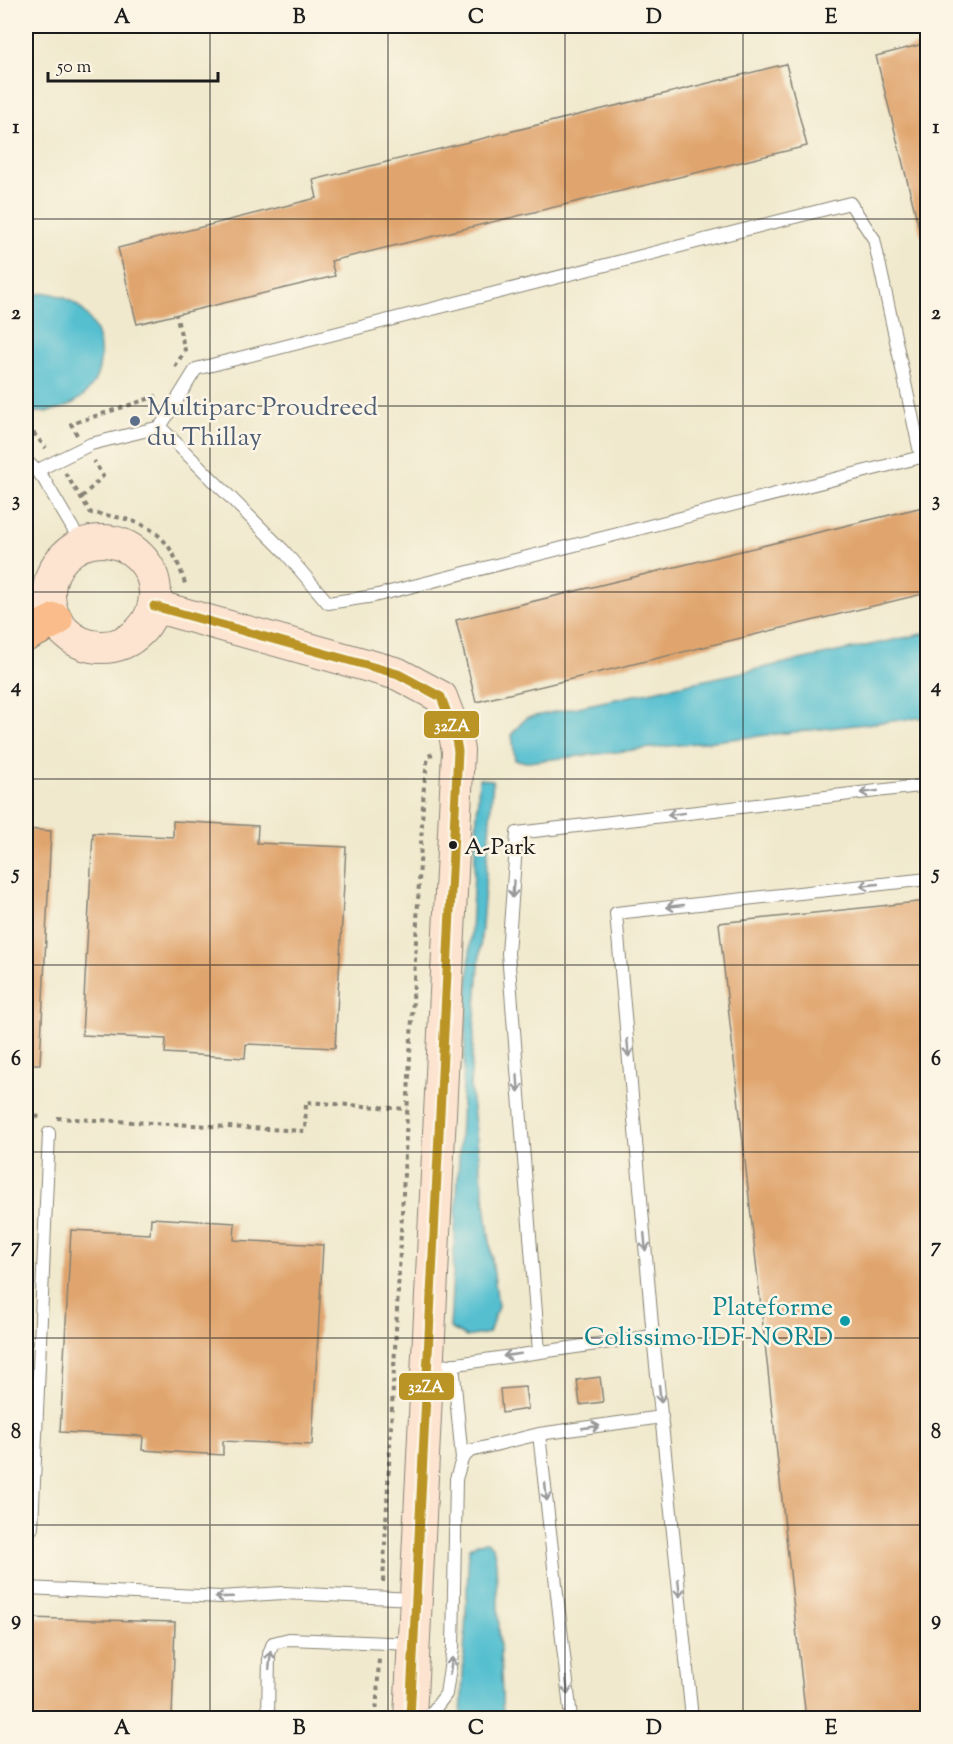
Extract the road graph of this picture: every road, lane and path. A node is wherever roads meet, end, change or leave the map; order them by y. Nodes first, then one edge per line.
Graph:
1 (26, 236) edge
2 (34, 263) dead end
3 (176, 315) dead end
4 (173, 369) dead end
5 (161, 389) dead end
6 (160, 427) junction
7 (26, 428) edge
8 (85, 447) junction
9 (26, 460) edge
10 (57, 460) junction
11 (36, 471) junction
12 (82, 497) junction
13 (82, 544) junction
14 (188, 592) dead end
15 (154, 606) junction
16 (56, 620) junction
17 (26, 635) edge
18 (458, 751) junction
19 (927, 785) edge
20 (927, 879) edge
21 (407, 1109) junction
22 (26, 1116) edge
23 (49, 1133) dead end
24 (653, 1336) junction
25 (539, 1352) junction
26 (440, 1366) junction
27 (662, 1417) junction
28 (539, 1434) junction
29 (462, 1459) junction
30 (32, 1528) dead end
31 (26, 1588) edge
32 (382, 1598) junction
33 (415, 1599) junction
34 (380, 1644) junction
35 (412, 1644) junction
36 (268, 1719) edge
37 (376, 1719) edge
38 (410, 1719) edge
39 (428, 1719) edge
40 (571, 1719) edge
41 (692, 1719) edge

1 - 2 path
3 - 4 path
5 - 8 path
6 - 6 lane
6 - 8 lane
7 - 10 path
8 - 10 lane
8 - 12 path
9 - 11 lane
10 - 11 lane
10 - 12 path
11 - 13 lane
12 - 14 path
13 - 15 main road
13 - 16 main road
15 - 16 main road
15 - 18 main road
16 - 17 main road
18 - 21 path
18 - 26 main road
19 -> 25 lane
20 -> 24 lane
21 - 22 path
21 - 32 path
23 - 30 lane
24 - 25 lane
24 -> 27 lane
25 -> 26 lane
26 - 29 lane
26 - 33 main road
28 -> 27 lane
27 -> 41 lane
28 - 29 lane
28 -> 40 lane
39 -> 29 lane
32 -> 31 lane
32 - 33 lane
33 - 35 main road
34 - 35 lane
36 -> 34 lane
34 - 37 path
35 - 38 main road

